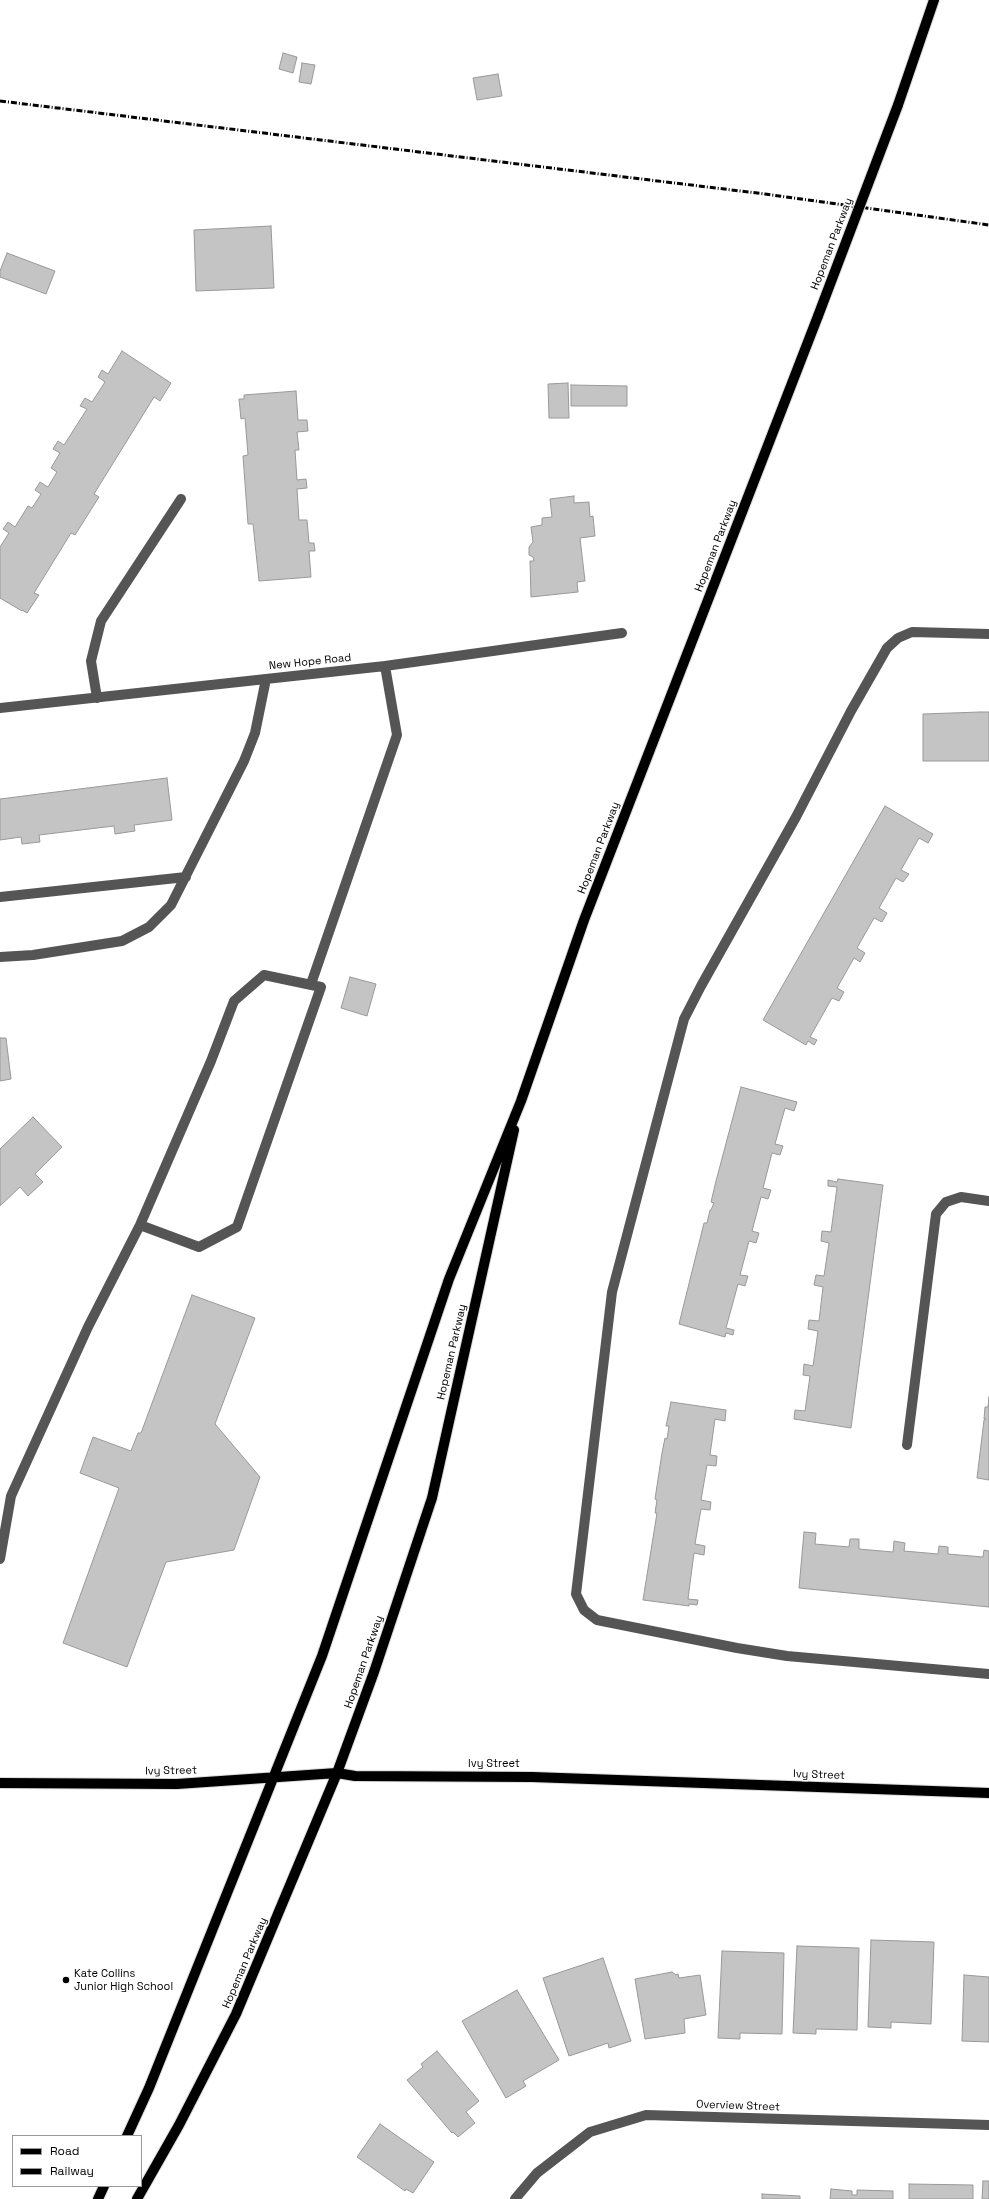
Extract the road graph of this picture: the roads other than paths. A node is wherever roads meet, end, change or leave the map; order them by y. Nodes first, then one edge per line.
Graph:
1 (934, 0) edge
2 (181, 499) dead end
3 (622, 633) dead end
4 (989, 634) edge
5 (385, 666) junction
6 (266, 679) junction
7 (97, 698) junction
8 (0, 708) edge
9 (186, 876) junction
10 (0, 898) edge
11 (0, 957) edge
12 (311, 984) junction
13 (521, 1101) junction
14 (989, 1200) edge
15 (140, 1225) junction
16 (907, 1445) dead end
17 (0, 1559) edge
18 (989, 1674) edge
19 (337, 1773) junction
20 (273, 1778) junction
21 (0, 1783) edge
22 (989, 1793) edge
23 (989, 2125) edge
24 (127, 2135) edge
25 (104, 2187) edge
26 (98, 2199) edge
27 (137, 2199) edge
28 (515, 2199) edge

1 - 13 main road, Hopeman Parkway, bridge
2 - 7 street
3 - 5 street, New Hope Road
4 - 18 street
5 - 6 street, New Hope Road
5 - 12 street
6 - 7 street, New Hope Road
6 - 9 street
7 - 8 street, New Hope Road
9 - 10 street
9 - 11 street
12 - 15 street
12 - 15 street
13 - 19 main road, Hopeman Parkway
13 - 20 main road, Hopeman Parkway
14 - 16 street
15 - 17 street
19 - 20 main road, Ivy Street
19 - 22 main road, Ivy Street
19 - 27 main road, Hopeman Parkway
20 - 21 main road, Ivy Street
20 - 24 main road, Hopeman Parkway
23 - 28 street, Overview Street
25 - 26 main road

